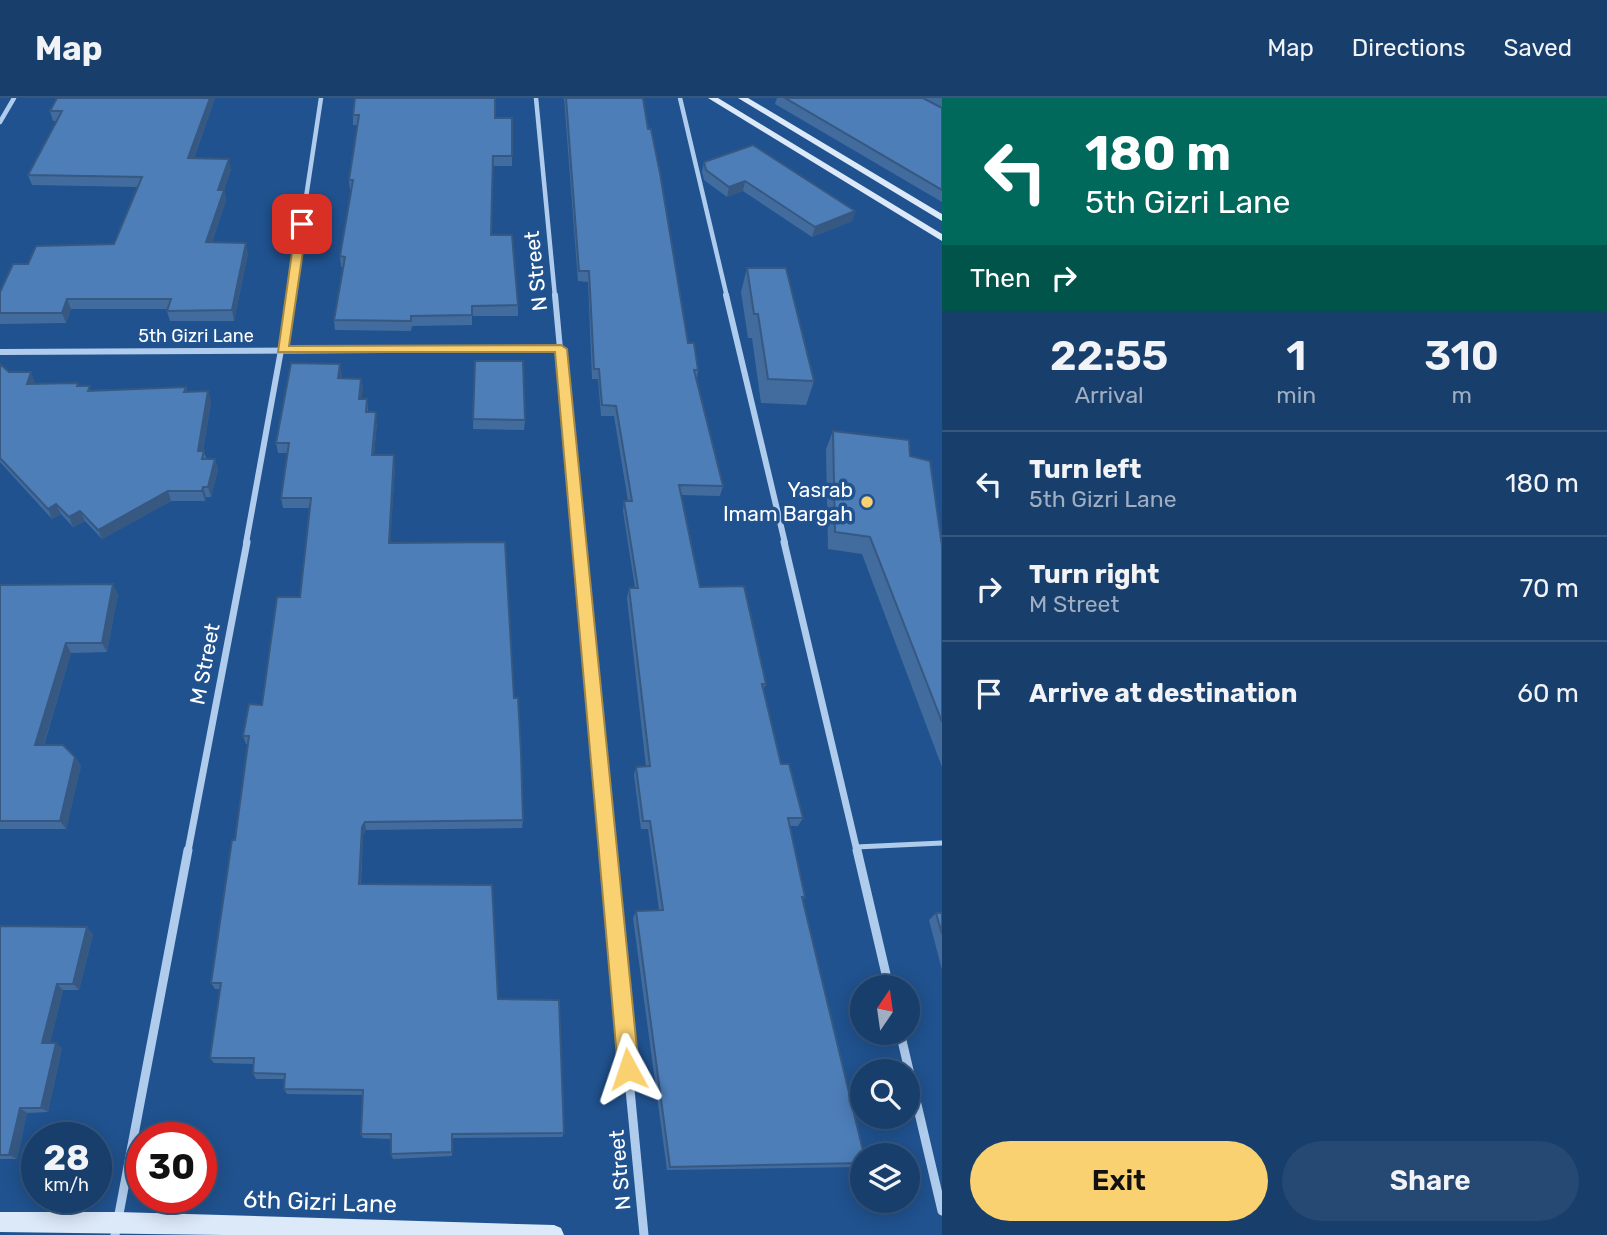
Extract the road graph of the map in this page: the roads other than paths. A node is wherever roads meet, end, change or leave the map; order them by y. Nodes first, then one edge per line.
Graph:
1 (14, 98) edge
2 (321, 98) edge
3 (536, 98) edge
4 (680, 98) edge
5 (712, 98) edge
6 (742, 98) edge
7 (0, 122) edge
8 (942, 218) edge
9 (942, 238) edge
10 (561, 349) junction
11 (283, 350) junction
12 (0, 352) edge
13 (942, 843) edge
14 (856, 848) junction
15 (886, 975) edge
16 (903, 1045) edge
17 (942, 1211) edge
18 (0, 1222) edge
19 (116, 1229) edge
20 (554, 1235) edge
21 (644, 1235) edge

1 - 7 street
2 - 11 street, M Street
3 - 10 street, N Street
4 - 14 street
5 - 9 main road
6 - 8 main road
10 - 11 street, 5th Gizri Lane
10 - 21 street, N Street
11 - 12 street, 5th Gizri Lane
11 - 19 street, M Street
13 - 14 lane
14 - 15 street
16 - 17 street
18 - 19 main road, 6th Gizri Lane
19 - 20 main road, 6th Gizri Lane

